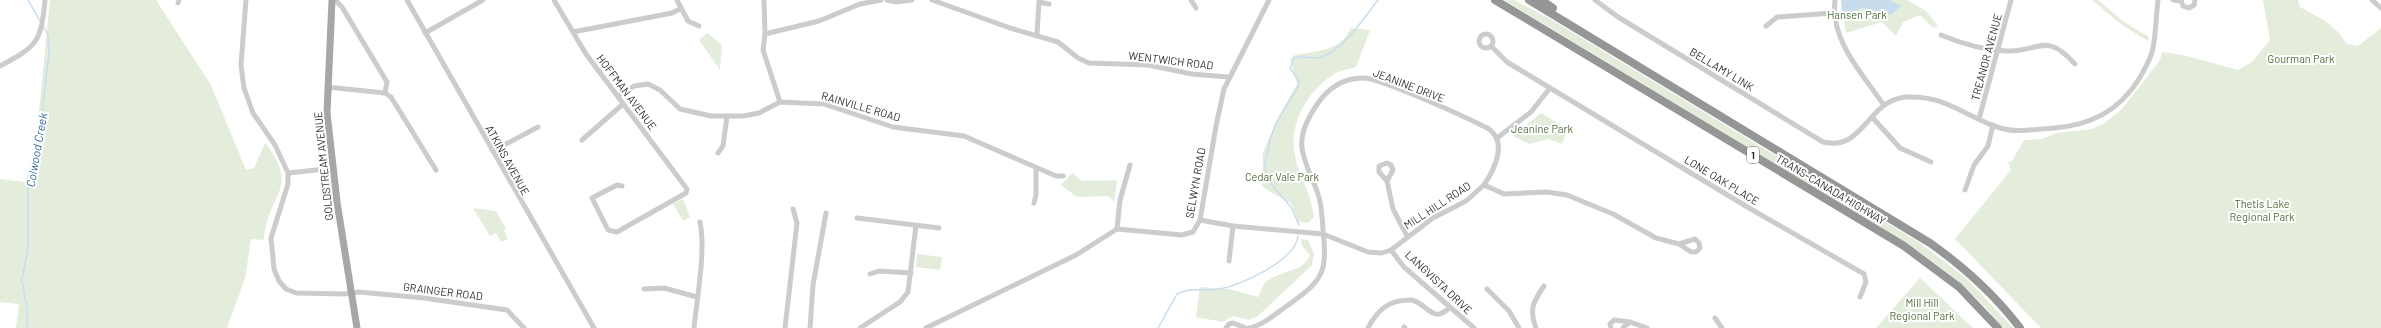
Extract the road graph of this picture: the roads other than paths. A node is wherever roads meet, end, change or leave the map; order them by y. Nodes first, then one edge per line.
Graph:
1 (44, 0) edge
2 (246, 0) edge
3 (332, 0) edge
4 (335, 0) edge
5 (407, 0) edge
6 (483, 0) edge
7 (554, 0) edge
8 (677, 0) edge
9 (764, 0) edge
10 (881, 0) edge
11 (887, 0) edge
12 (912, 0) edge
13 (932, 0) edge
14 (1191, 0) edge
15 (1269, 0) edge
16 (1496, 0) edge
17 (1529, 0) edge
18 (1541, 0) edge
19 (1595, 0) edge
20 (1835, 0) edge
21 (2011, 0) edge
22 (2158, 0) edge
23 (2173, 0) edge
24 (2181, 0) edge
25 (2195, 0) edge
26 (2372, 0) edge
27 (1049, 4) dead end
28 (1196, 8) dead end
29 (2381, 8) edge
30 (680, 9) junction
31 (1833, 13) junction
32 (699, 26) dead end
33 (1766, 26) dead end
34 (573, 32) junction
35 (426, 33) junction
36 (765, 34) junction
37 (1037, 35) junction
38 (1941, 35) dead end
39 (1491, 46) dead end
40 (1606, 46) junction
41 (1998, 50) junction
42 (2075, 64) dead end
43 (0, 66) edge
44 (1228, 77) junction
45 (327, 87) junction
46 (1550, 88) junction
47 (385, 93) junction
48 (618, 96) junction
49 (780, 102) junction
50 (623, 104) junction
51 (1883, 104) junction
52 (727, 116) junction
53 (1872, 117) junction
54 (1979, 119) junction
55 (1993, 125) junction
56 (538, 127) dead end
57 (1497, 138) junction
58 (582, 140) dead end
59 (492, 152) junction
60 (718, 154) dead end
61 (1931, 162) dead end
62 (1130, 165) dead end
63 (1036, 168) junction
64 (326, 169) dead end
65 (436, 170) dead end
66 (288, 173) junction
67 (1064, 176) dead end
68 (1387, 181) dead end
69 (622, 186) dead end
70 (1484, 186) junction
71 (1965, 190) dead end
72 (1034, 203) dead end
73 (793, 209) dead end
74 (826, 213) dead end
75 (857, 218) dead end
76 (1200, 220) junction
77 (700, 222) dead end
78 (916, 225) junction
79 (1233, 226) junction
80 (939, 228) dead end
81 (1117, 229) junction
82 (1323, 234) junction
83 (1407, 236) junction
84 (1679, 244) dead end
85 (1391, 250) junction
86 (1229, 261) dead end
87 (911, 273) junction
88 (870, 274) dead end
89 (1544, 286) dead end
90 (644, 289) dead end
91 (1487, 289) dead end
92 (352, 294) junction
93 (697, 296) junction
94 (1860, 297) dead end
95 (1450, 307) junction
96 (1715, 318) dead end
97 (1630, 322) junction
98 (938, 326) edge
99 (357, 328) edge
100 (524, 328) edge
101 (594, 328) edge
102 (694, 328) edge
103 (785, 328) edge
104 (810, 328) edge
105 (860, 328) edge
106 (926, 328) edge
107 (1226, 328) edge
108 (1246, 328) edge
109 (1250, 328) edge
110 (1368, 328) edge
111 (1474, 328) edge
112 (1519, 328) edge
113 (1536, 328) edge
114 (1611, 328) edge
115 (1623, 328) edge
116 (1647, 328) edge
117 (1722, 328) edge
118 (1998, 328) edge
119 (2020, 328) edge

1 - 43 street
2 - 66 street
3 - 45 main road, GOLDSTREAM AVENUE
4 - 47 street
5 - 35 street, ATKINS AVENUE
6 - 35 street
7 - 34 street, HOFFMAN AVENUE
8 - 30 street
9 - 36 street
10 - 36 street
11 - 12 street
13 - 37 street, WENTWICH ROAD
14 - 28 street
15 - 44 street, SELWYN ROAD
16 - 118 highway, TRANS-CANADA HIGHWAY / 1
17 - 40 highway, TRANS-CANADA HIGHWAY / 1
18 - 40 highway
19 - 53 street, BELLAMY LINK
20 - 31 street
21 - 41 street, TREANOR AVENUE
22 - 55 street
23 - 24 street
24 - 25 street
26 - 29 street
27 - 37 street
30 - 32 street
30 - 34 street
31 - 33 street
31 - 51 street
34 - 48 street, HOFFMAN AVENUE
35 - 59 street, ATKINS AVENUE
36 - 49 street
37 - 44 street, WENTWICH ROAD
38 - 41 street
39 - 46 street, LONE OAK PLACE
40 - 119 highway, TRANS-CANADA HIGHWAY / 1
41 - 42 street
41 - 54 street, TREANOR AVENUE
44 - 76 street, SELWYN ROAD
45 - 47 street
45 - 92 main road, GOLDSTREAM AVENUE
46 - 57 street
46 - 94 street, LONE OAK PLACE
47 - 65 street
48 - 50 street, HOFFMAN AVENUE
48 - 52 street
49 - 52 street
49 - 63 street, RAINVILLE ROAD
50 - 58 street
50 - 69 street, HOFFMAN AVENUE
51 - 53 street
51 - 54 street
52 - 60 street
53 - 61 street
54 - 55 street
55 - 71 street
56 - 59 street
57 - 70 street
57 - 82 street, JEANINE DRIVE
59 - 101 street, ATKINS AVENUE
62 - 81 street
63 - 67 street, RAINVILLE ROAD
63 - 72 street
64 - 66 street
66 - 92 street, GRAINGER ROAD
68 - 83 street
70 - 83 street, MILL HILL ROAD
70 - 84 street, MILL HILL ROAD
73 - 103 street
74 - 104 street
75 - 78 street
76 - 79 street
76 - 81 street, SELWYN ROAD
77 - 93 street
78 - 80 street
78 - 87 street
79 - 82 street
79 - 86 street
81 - 98 street
82 - 85 street
82 - 109 street, JEANINE DRIVE
83 - 85 street, MILL HILL ROAD
85 - 95 street, LANGVISTA DRIVE
87 - 88 street
87 - 105 street
89 - 113 street
90 - 93 street
91 - 112 street
92 - 99 main road, GOLDSTREAM AVENUE
92 - 100 street, GRAINGER ROAD
93 - 102 street
95 - 110 street
95 - 111 street, LANGVISTA DRIVE
96 - 117 street
97 - 114 street
97 - 115 street
97 - 116 street
98 - 106 street
107 - 108 street

